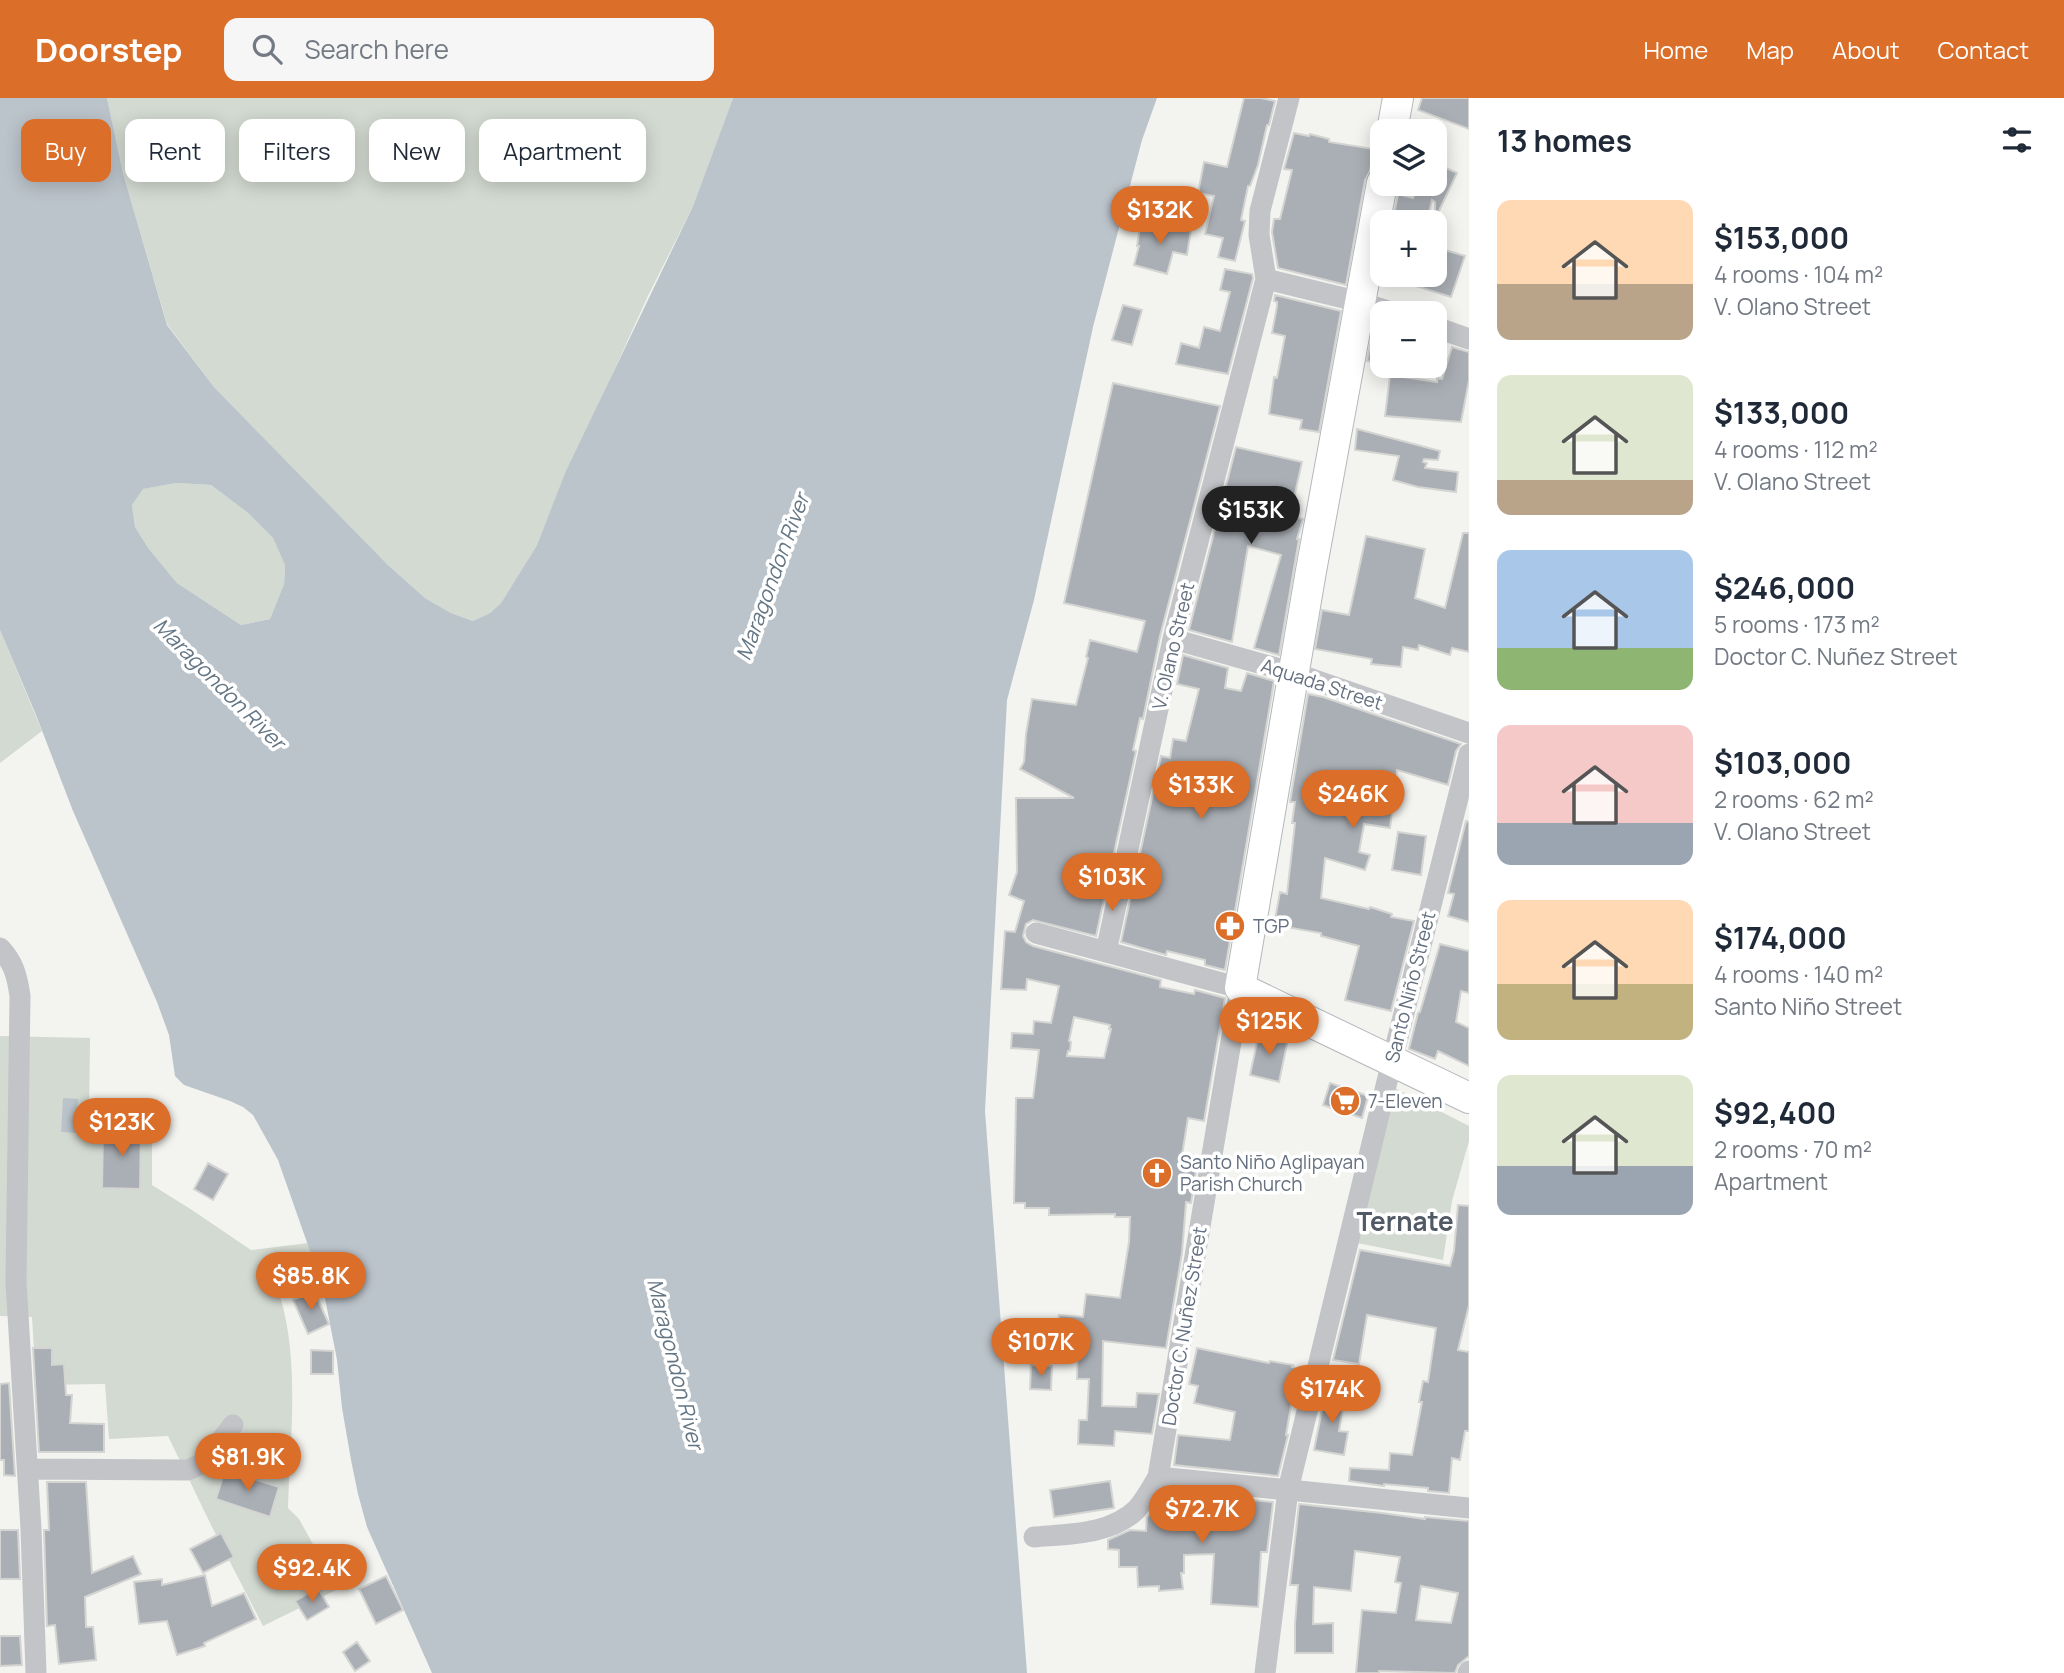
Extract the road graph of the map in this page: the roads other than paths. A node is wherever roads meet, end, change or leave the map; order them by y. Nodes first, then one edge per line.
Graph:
1 (1289, 98) edge
2 (1398, 98) edge
3 (1394, 119) edge
4 (1380, 196) edge
5 (1266, 279) junction
6 (1360, 302) junction
7 (1370, 305) edge
8 (1447, 331) edge
9 (1469, 339) edge
10 (1173, 639) junction
11 (1294, 673) junction
12 (1469, 733) edge
13 (1469, 754) edge
14 (1036, 933) dead end
15 (0, 948) edge
16 (1106, 951) junction
17 (1240, 988) junction
18 (1392, 1061) junction
19 (1469, 1098) edge
20 (9, 1313) edge
21 (233, 1425) dead end
22 (28, 1469) junction
23 (1158, 1477) junction
24 (1288, 1490) junction
25 (1469, 1508) edge
26 (1034, 1537) dead end
27 (36, 1673) edge
28 (1265, 1673) edge

1 - 5 street, V. Olano Street
2 - 3 main road
4 - 6 main road, Doctor C. Nuñez Street
5 - 6 street
5 - 10 street, V. Olano Street
6 - 7 street
6 - 11 main road, Doctor C. Nuñez Street
8 - 9 street
10 - 11 street, Aquada Street
10 - 16 street, V. Olano Street
11 - 12 street, Aquada Street
11 - 17 main road, Doctor C. Nuñez Street
13 - 18 street, Santo Niño Street
14 - 16 street
15 - 20 street
16 - 17 street
17 - 18 main road
17 - 23 street, Doctor C. Nuñez Street
18 - 19 main road
18 - 24 street, Santo Niño Street
20 - 22 street
21 - 22 street
22 - 27 street
23 - 24 street
23 - 26 street
24 - 25 street
24 - 28 street, Santo Niño Street

